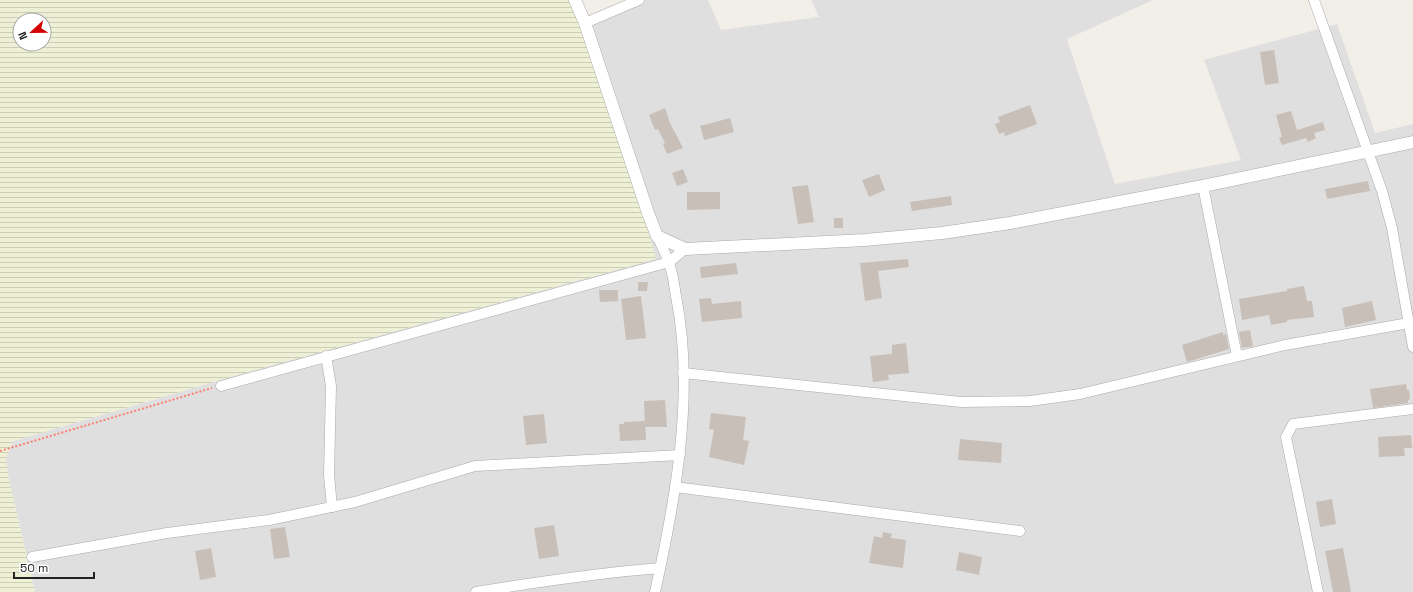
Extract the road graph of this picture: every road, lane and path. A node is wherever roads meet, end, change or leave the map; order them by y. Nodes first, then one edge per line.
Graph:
1 (576, 0) edge
2 (639, 0) edge
3 (1314, 0) edge
4 (585, 23) junction
5 (1413, 142) edge
6 (1368, 152) junction
7 (1204, 186) junction
8 (657, 236) junction
9 (685, 250) junction
10 (669, 262) junction
11 (1408, 323) junction
12 (1413, 347) edge
13 (326, 356) junction
14 (1237, 356) junction
15 (683, 373) junction
16 (221, 386) joint
17 (1413, 409) edge
18 (0, 451) edge
19 (680, 455) junction
20 (675, 487) junction
21 (332, 507) junction
22 (1020, 531) dead end
23 (32, 557) dead end
24 (660, 568) junction
25 (476, 592) edge
26 (655, 592) edge
27 (1318, 592) edge

1 - 4 street
2 - 4 street
3 - 6 street
4 - 8 street
5 - 6 street
6 - 7 street
6 - 11 street
7 - 9 street
7 - 14 street
8 - 9 street
8 - 10 street
9 - 10 street
10 - 13 street
10 - 15 street
11 - 12 street
11 - 14 street
13 - 16 street
13 - 21 street
14 - 15 street
15 - 19 street
16 - 18 path
17 - 27 street
19 - 20 street
19 - 21 street
20 - 22 street
20 - 24 street
21 - 23 street
24 - 25 street
24 - 26 street

